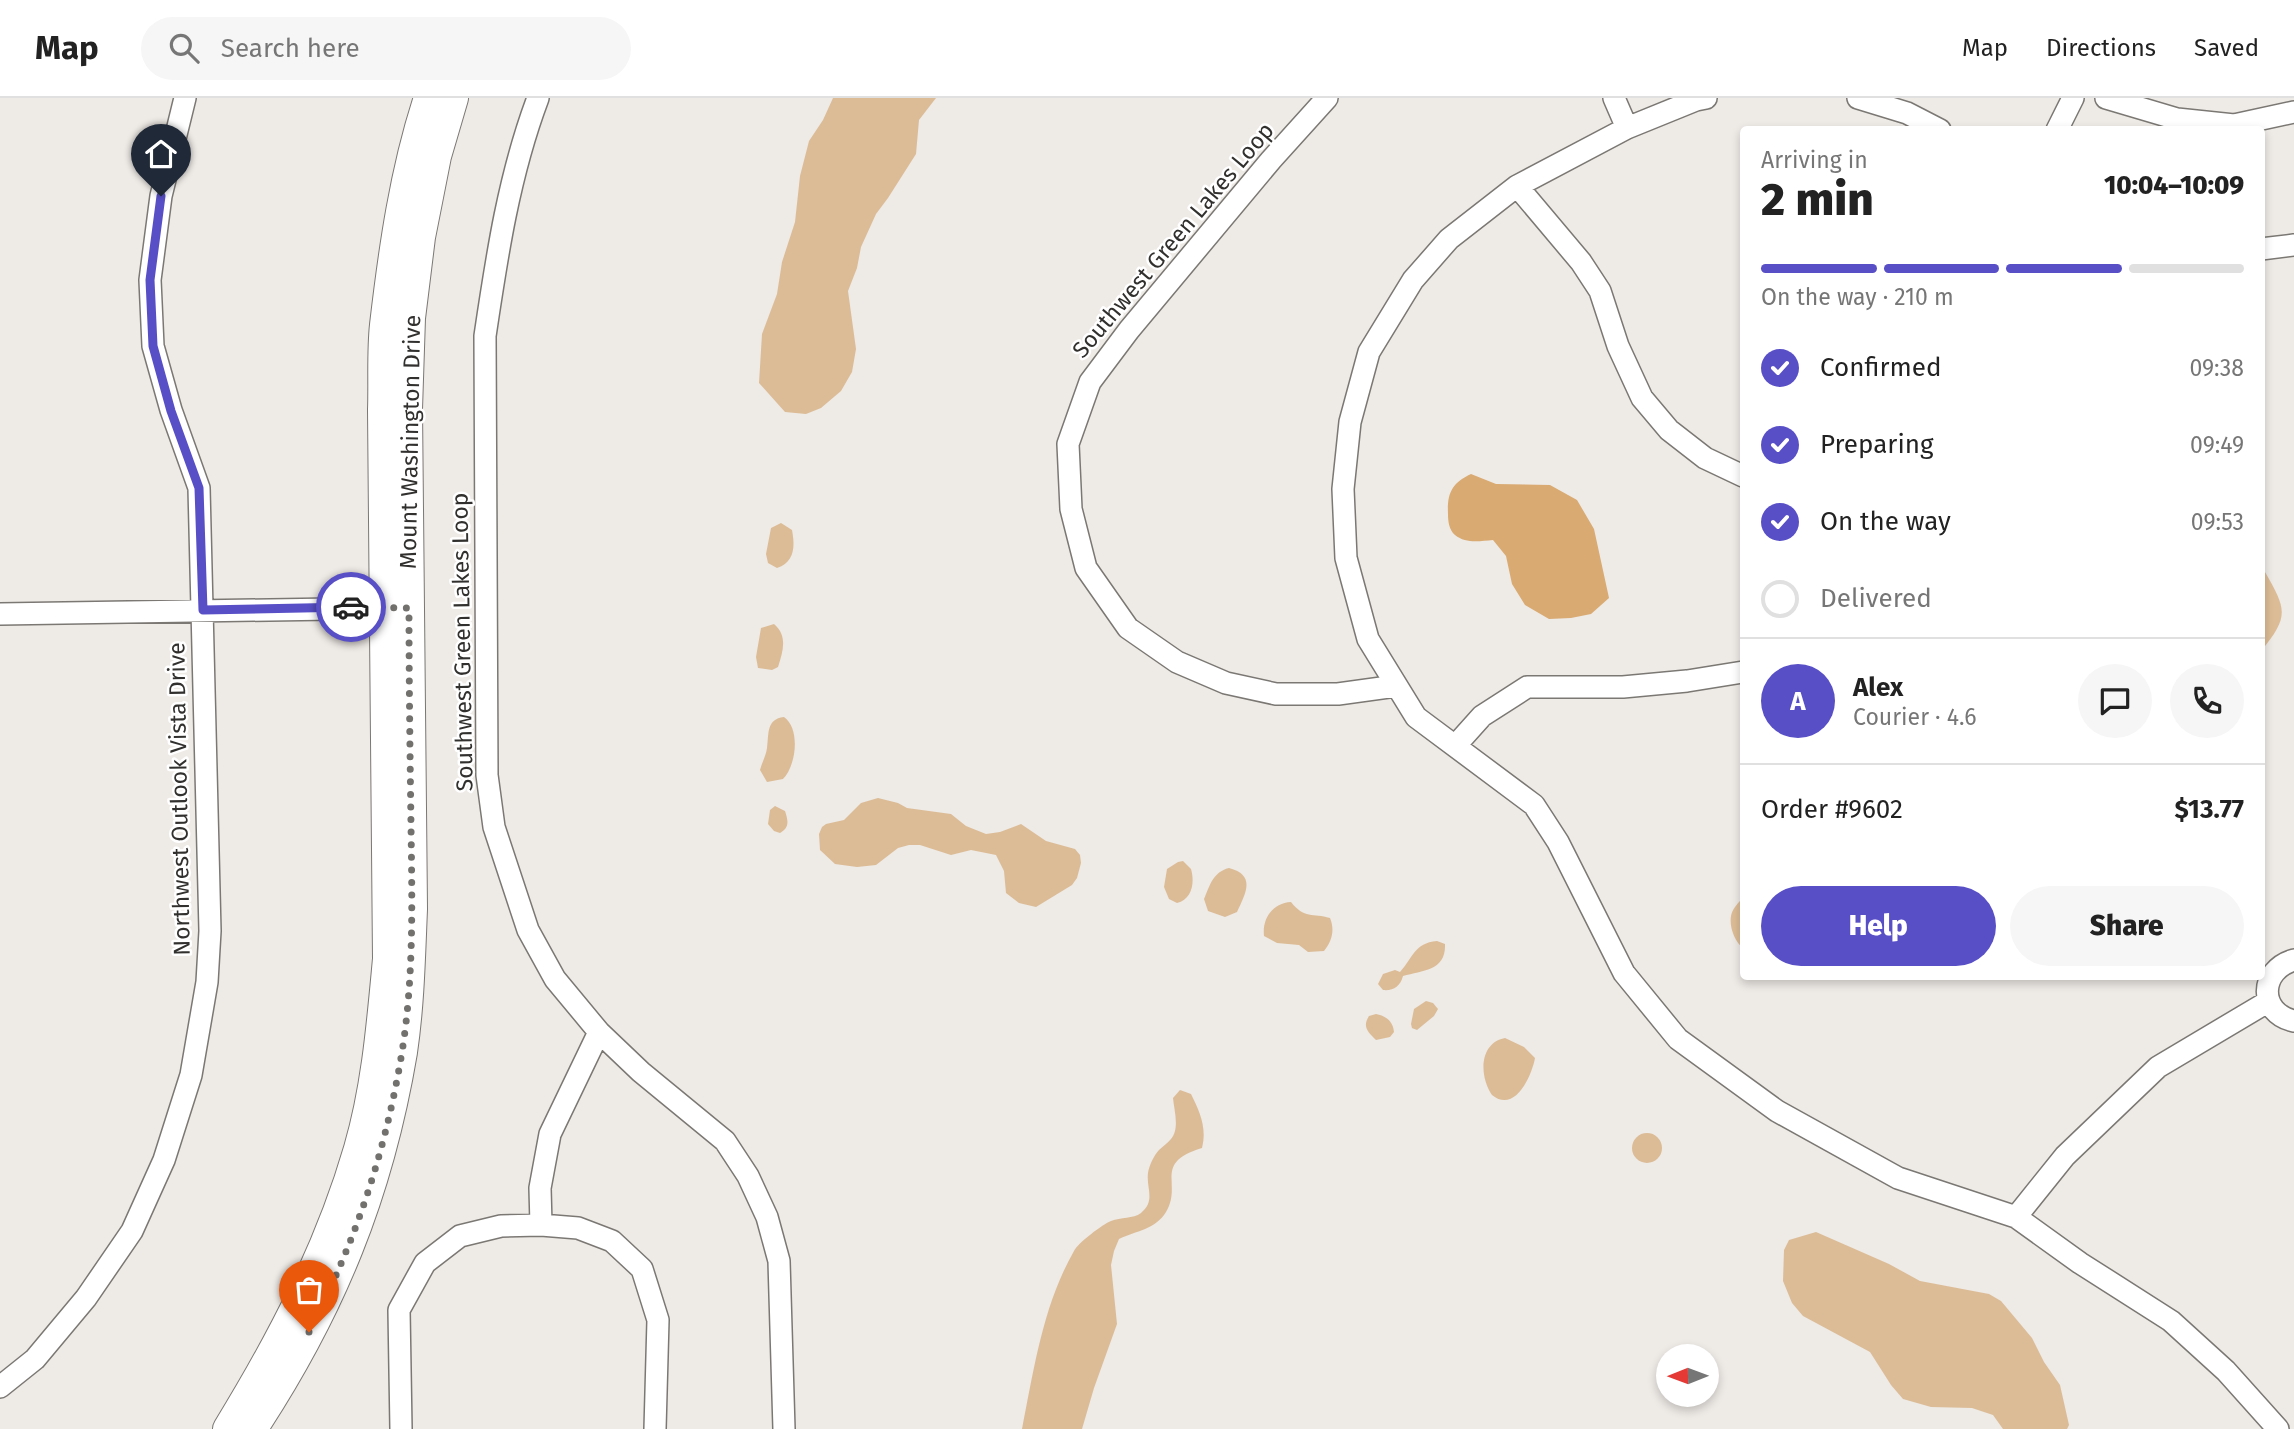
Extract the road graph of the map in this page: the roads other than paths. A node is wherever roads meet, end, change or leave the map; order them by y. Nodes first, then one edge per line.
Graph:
1 (185, 98) edge
2 (429, 98) edge
3 (453, 98) edge
4 (538, 98) edge
5 (1327, 98) edge
6 (1614, 98) edge
7 (1706, 98) edge
8 (1858, 98) edge
9 (2073, 98) edge
10 (2106, 98) edge
11 (2294, 112) edge
12 (1932, 126) edge
13 (2059, 126) edge
14 (1627, 128) junction
15 (1517, 186) junction
16 (2294, 245) edge
17 (2265, 248) edge
18 (1740, 474) edge
19 (397, 608) junction
20 (203, 610) junction
21 (0, 614) edge
22 (1740, 672) edge
23 (1396, 686) junction
24 (1456, 745) junction
25 (2294, 960) edge
26 (2269, 1001) junction
27 (2294, 1021) edge
28 (599, 1032) junction
29 (2016, 1217) junction
30 (541, 1225) junction
31 (0, 1387) edge
32 (228, 1429) edge
33 (251, 1429) edge
34 (401, 1429) edge
35 (655, 1429) edge
36 (785, 1429) edge
37 (2278, 1429) edge

1 - 20 street, Northwest Outlook Vista Drive
2 - 19 main road, Mount Washington Drive
3 - 19 main road, Mount Washington Drive
4 - 28 street, Southwest Green Lakes Loop
5 - 23 street, Southwest Green Lakes Loop
6 - 14 street
7 - 14 street
8 - 12 street
9 - 13 street
10 - 11 street
14 - 15 street
15 - 18 street
15 - 23 street
16 - 17 street
19 - 20 street
19 - 32 main road, Mount Washington Drive
19 - 33 main road, Mount Washington Drive
20 - 21 street
20 - 31 street, Northwest Outlook Vista Drive
22 - 24 street
23 - 24 street
24 - 29 street
25 - 26 street
26 - 27 street
26 - 29 street
28 - 30 street
28 - 36 street, Southwest Green Lakes Loop
29 - 37 street
30 - 34 street
30 - 35 street

